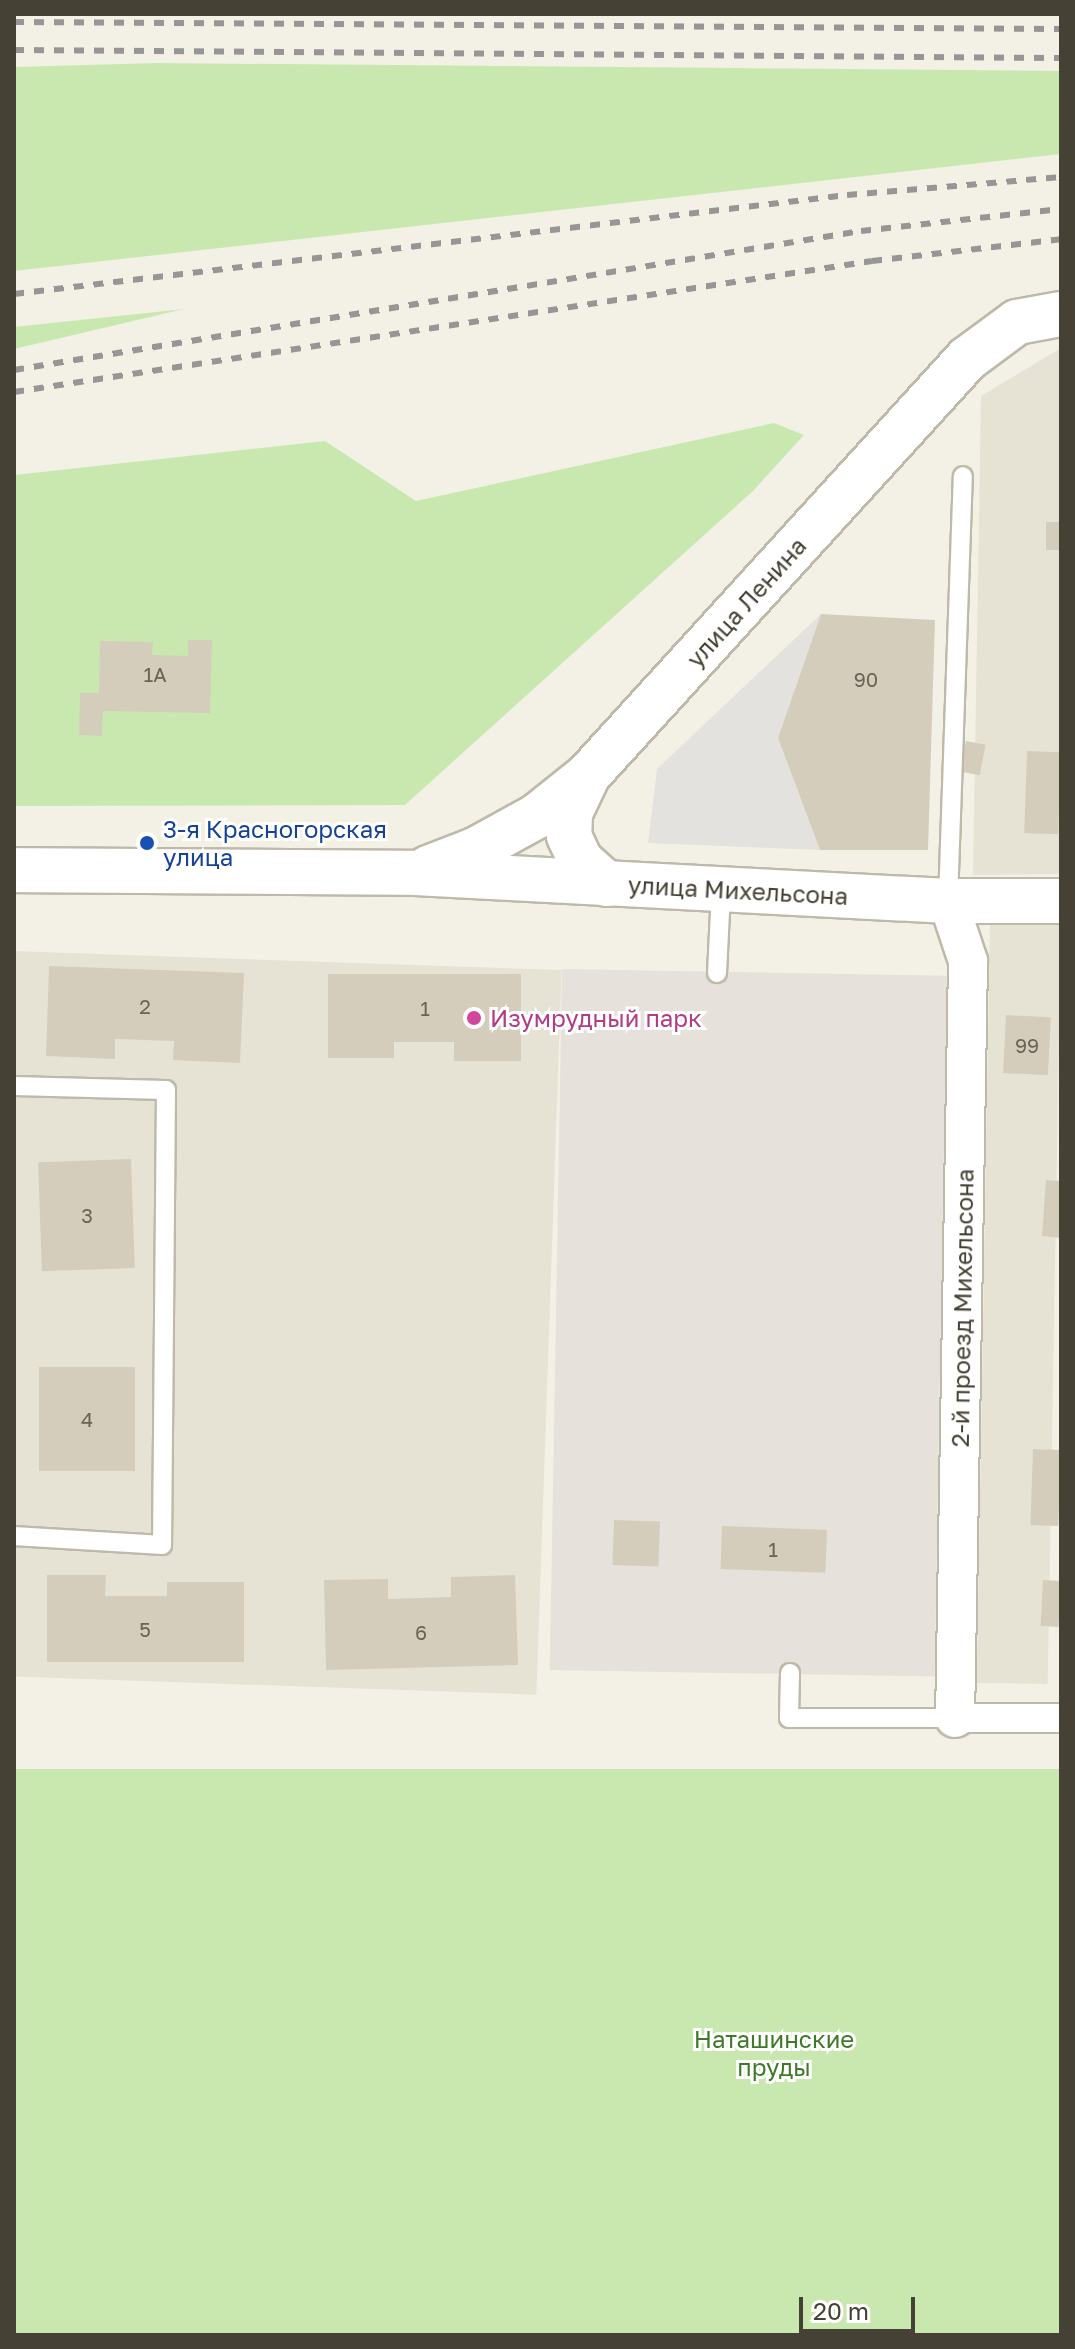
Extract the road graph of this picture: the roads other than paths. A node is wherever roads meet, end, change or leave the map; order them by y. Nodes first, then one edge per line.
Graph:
1 (1061, 314) edge
2 (963, 476) dead end
3 (588, 775) junction
4 (14, 870) edge
5 (415, 873) junction
6 (607, 884) junction
7 (721, 890) junction
8 (948, 901) junction
9 (1061, 901) edge
10 (717, 973) dead end
11 (14, 1086) edge
12 (14, 1536) edge
13 (790, 1673) dead end
14 (955, 1718) junction
15 (1061, 1718) edge

1 - 3 street, улица Ленина
2 - 8 lane
3 - 5 street, улица Ленина
3 - 6 street
4 - 5 street, улица Михельсона
5 - 6 street, улица Михельсона
6 - 7 street, улица Михельсона
7 - 8 street, улица Михельсона
7 - 10 lane
8 - 9 street, улица Михельсона
8 - 14 street, 2-й проезд Михельсона
11 - 12 lane
13 - 14 lane
14 - 15 street

